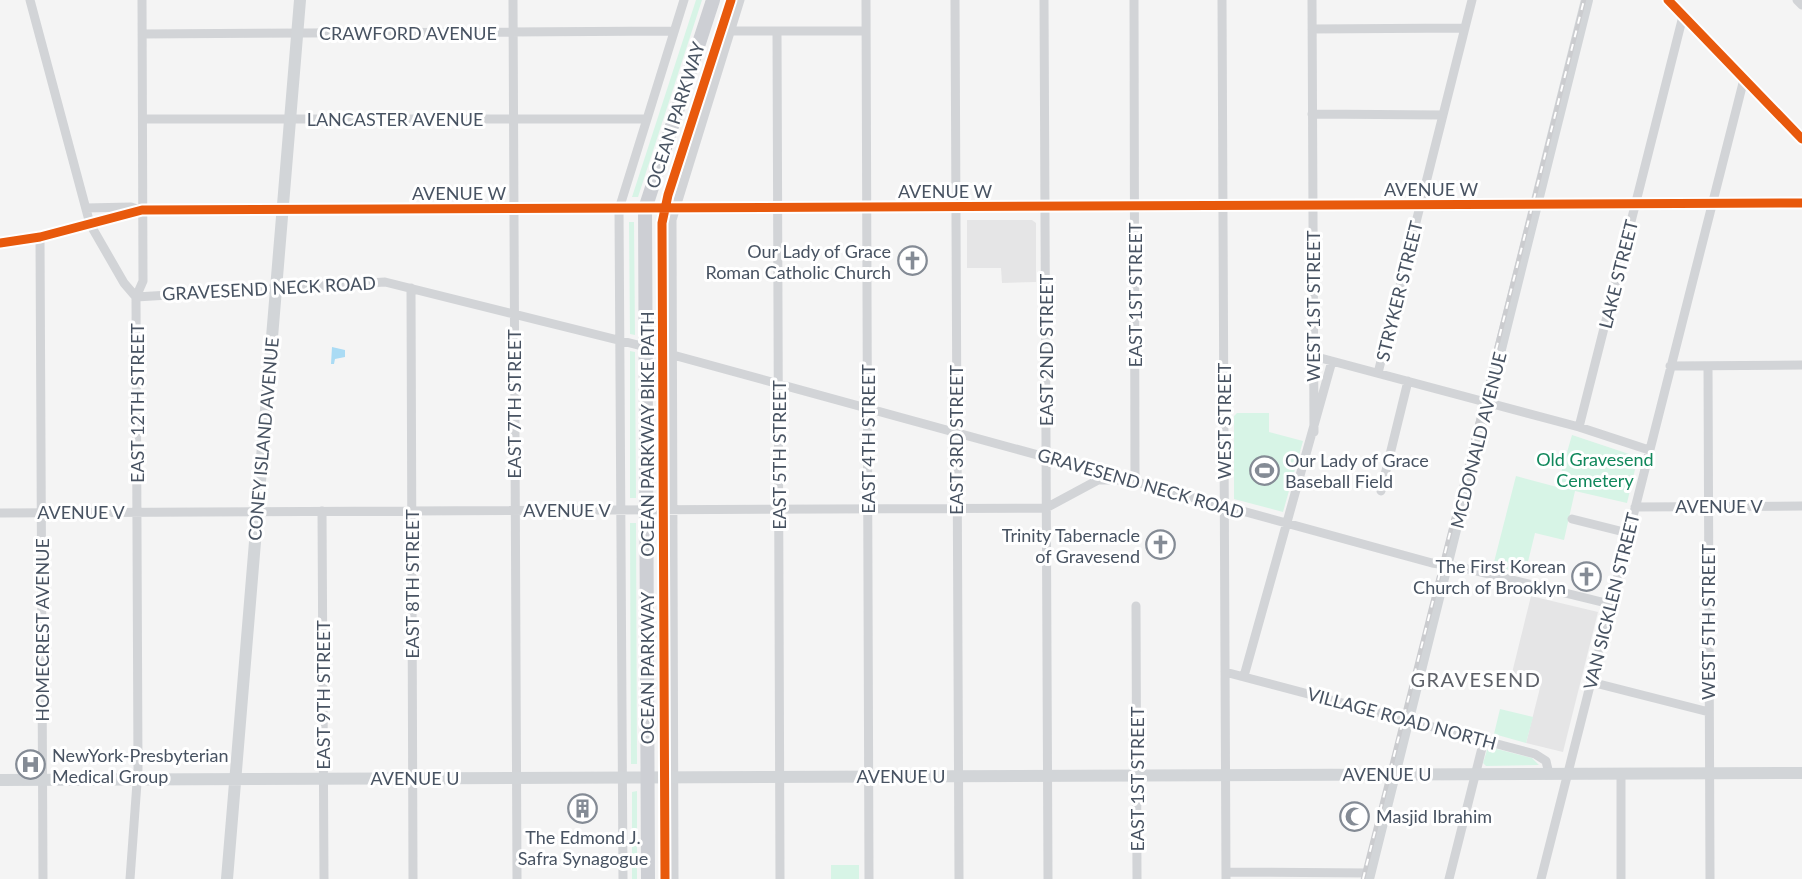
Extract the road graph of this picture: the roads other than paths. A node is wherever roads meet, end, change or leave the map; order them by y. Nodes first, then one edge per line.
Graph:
1 (30, 0) edge
2 (142, 0) edge
3 (300, 0) edge
4 (513, 0) edge
5 (684, 0) edge
6 (713, 0) edge
7 (740, 0) edge
8 (866, 0) edge
9 (955, 0) edge
10 (1044, 0) edge
11 (1134, 0) edge
12 (1222, 0) edge
13 (1312, 0) edge
14 (1472, 0) edge
15 (1587, 0) edge
16 (1668, 0) edge
17 (1797, 0) edge
18 (1802, 5) edge
19 (1683, 16) junction
20 (1465, 28) junction
21 (1312, 29) junction
22 (674, 31) junction
23 (729, 31) junction
24 (866, 31) junction
25 (514, 32) junction
26 (777, 32) junction
27 (297, 33) junction
28 (142, 34) junction
29 (1744, 79) junction
30 (1312, 114) junction
31 (1443, 115) junction
32 (143, 119) junction
33 (290, 119) junction
34 (514, 119) junction
35 (647, 119) junction
36 (1802, 139) edge
37 (1802, 203) edge
38 (1711, 204) junction
39 (1537, 205) junction
40 (1636, 205) junction
41 (1421, 206) junction
42 (1045, 207) junction
43 (1135, 207) junction
44 (1224, 207) junction
45 (1313, 207) junction
46 (86, 208) junction
47 (674, 208) junction
48 (778, 208) junction
49 (867, 208) junction
50 (956, 208) junction
51 (514, 209) junction
52 (619, 209) junction
53 (645, 209) junction
54 (142, 210) junction
55 (282, 210) junction
56 (90, 224) junction
57 (40, 237) junction
58 (0, 243) edge
59 (275, 288) junction
60 (411, 288) junction
61 (136, 297) junction
62 (514, 315) junction
63 (620, 340) junction
64 (646, 347) junction
65 (673, 356) junction
66 (1313, 356) junction
67 (1332, 361) junction
68 (1802, 365) edge
69 (1670, 366) junction
70 (1708, 366) junction
71 (1378, 374) junction
72 (1408, 381) junction
73 (778, 383) junction
74 (1488, 402) junction
75 (867, 407) junction
76 (1580, 427) junction
77 (956, 431) junction
78 (1314, 432) junction
79 (1649, 450) junction
80 (1046, 457) junction
81 (1131, 482) junction
82 (1381, 492) dead end
83 (1708, 506) junction
84 (1802, 506) edge
85 (1225, 507) junction
86 (1635, 507) junction
87 (1046, 508) junction
88 (868, 509) junction
89 (957, 509) junction
90 (620, 510) junction
91 (647, 510) junction
92 (673, 510) junction
93 (779, 510) junction
94 (412, 511) junction
95 (514, 511) junction
96 (137, 512) junction
97 (257, 512) junction
98 (322, 512) junction
99 (0, 513) edge
100 (41, 513) junction
101 (1572, 519) dead end
102 (1288, 524) junction
103 (1628, 533) junction
104 (1446, 565) junction
105 (1611, 604) junction
106 (1136, 606) dead end
107 (1226, 672) junction
108 (1244, 676) junction
109 (1591, 682) junction
110 (1708, 712) junction
111 (1409, 719) junction
112 (1485, 740) junction
113 (1621, 773) junction
114 (1709, 773) junction
115 (1802, 773) edge
116 (1395, 774) junction
117 (1476, 774) junction
118 (1549, 774) junction
119 (1568, 774) junction
120 (1137, 775) junction
121 (1226, 775) junction
122 (958, 776) junction
123 (1047, 776) junction
124 (648, 777) junction
125 (674, 777) junction
126 (780, 777) junction
127 (869, 777) junction
128 (413, 778) junction
129 (516, 778) junction
130 (622, 778) junction
131 (235, 779) junction
132 (323, 779) junction
133 (0, 780) edge
134 (42, 780) junction
135 (138, 780) junction
136 (1226, 876) edge
137 (1369, 876) edge
138 (43, 879) edge
139 (130, 879) edge
140 (227, 879) edge
141 (324, 879) edge
142 (413, 879) edge
143 (517, 879) edge
144 (623, 879) edge
145 (648, 879) edge
146 (674, 879) edge
147 (780, 879) edge
148 (869, 879) edge
149 (958, 879) edge
150 (1048, 879) edge
151 (1137, 879) edge
152 (1449, 879) edge
153 (1541, 879) edge
154 (1621, 879) edge
155 (1710, 879) edge

1 - 46 street, GRAVESEND NECK ROAD
2 - 28 street, EAST 12TH STREET
3 - 27 main road, CONEY ISLAND AVENUE
4 - 25 street, EAST 7TH STREET
5 - 22 street, OCEAN PARKWAY
6 - 53 main road, OCEAN PARKWAY
7 - 23 street, OCEAN PARKWAY
8 - 24 street, EAST 4TH STREET
9 - 50 street, EAST 3RD STREET
10 - 42 street, EAST 2ND STREET
11 - 43 street, EAST 1ST STREET
12 - 44 street, WEST STREET
13 - 21 street, WEST 1ST STREET
14 - 20 street, STRYKER STREET
15 - 39 main road, MCDONALD AVENUE
16 - 19 main road
17 - 18 street
19 - 29 main road
19 - 40 street, LAKE STREET
20 - 21 street
20 - 31 street, STRYKER STREET
21 - 30 street, WEST 1ST STREET
22 - 25 street, CRAWFORD AVENUE
22 - 35 street, OCEAN PARKWAY
23 - 26 street
23 - 47 street, OCEAN PARKWAY
24 - 26 street
24 - 49 street, EAST 4TH STREET
25 - 27 street, CRAWFORD AVENUE
25 - 34 street, EAST 7TH STREET
26 - 48 street, EAST 5TH STREET
27 - 28 street, CRAWFORD AVENUE
27 - 33 main road, CONEY ISLAND AVENUE
28 - 32 street, EAST 12TH STREET
29 - 36 main road
29 - 38 street, VAN SICKLEN STREET
30 - 31 street
30 - 45 street, WEST 1ST STREET
31 - 41 street, STRYKER STREET
32 - 33 street, LANCASTER AVENUE
32 - 54 street, EAST 12TH STREET
33 - 34 street, LANCASTER AVENUE
33 - 55 main road, CONEY ISLAND AVENUE
34 - 35 street, LANCASTER AVENUE
34 - 51 street, EAST 7TH STREET
35 - 52 street, OCEAN PARKWAY
37 - 38 street, AVENUE W
38 - 40 street, AVENUE W
38 - 69 street, VAN SICKLEN STREET
39 - 40 street, AVENUE W
39 - 41 street, AVENUE W
39 - 74 main road, MCDONALD AVENUE
40 - 76 street, LAKE STREET
41 - 45 street, AVENUE W
41 - 71 street, STRYKER STREET
42 - 43 street, AVENUE W
42 - 50 street, AVENUE W
42 - 80 street, EAST 2ND STREET
43 - 44 street, AVENUE W
43 - 81 street, EAST 1ST STREET
44 - 45 street, AVENUE W
44 - 85 street, WEST STREET
45 - 66 street, WEST 1ST STREET
46 - 54 street, AVENUE W
46 - 56 street, GRAVESEND NECK ROAD
47 - 48 street, AVENUE W
47 - 53 street, AVENUE W
47 - 65 street, OCEAN PARKWAY
48 - 49 street, AVENUE W
48 - 73 street, EAST 5TH STREET
49 - 50 street, AVENUE W
49 - 75 street, EAST 4TH STREET
50 - 77 street, EAST 3RD STREET
51 - 52 street, AVENUE W
51 - 55 street, AVENUE W
51 - 62 street, EAST 7TH STREET
52 - 53 street, AVENUE W
52 - 63 street, OCEAN PARKWAY
53 - 64 main road, OCEAN PARKWAY
54 - 55 street, AVENUE W
54 - 56 street, AVENUE W
54 - 61 street, EAST 12TH STREET
55 - 59 main road, CONEY ISLAND AVENUE
56 - 57 street
56 - 61 street, GRAVESEND NECK ROAD
57 - 58 street
57 - 100 street, HOMECREST AVENUE
59 - 60 street, GRAVESEND NECK ROAD
59 - 61 street, GRAVESEND NECK ROAD
59 - 97 main road, CONEY ISLAND AVENUE
60 - 62 street, GRAVESEND NECK ROAD
60 - 94 street, EAST 8TH STREET
61 - 96 street, EAST 12TH STREET
62 - 63 street, GRAVESEND NECK ROAD
62 - 95 street, EAST 7TH STREET
63 - 64 street, GRAVESEND NECK ROAD
63 - 90 street, OCEAN PARKWAY
64 - 91 main road, OCEAN PARKWAY
65 - 73 street, GRAVESEND NECK ROAD
65 - 92 street, OCEAN PARKWAY
66 - 67 street
66 - 78 street, WEST 1ST STREET
67 - 71 street
67 - 78 street
68 - 70 street
69 - 70 street
69 - 79 street, VAN SICKLEN STREET
70 - 83 street, WEST 5TH STREET
71 - 72 street
72 - 74 street
72 - 82 street
73 - 75 street, GRAVESEND NECK ROAD
73 - 93 street, EAST 5TH STREET
74 - 76 street
74 - 104 main road, MCDONALD AVENUE
75 - 77 street, GRAVESEND NECK ROAD
75 - 88 street, EAST 4TH STREET
76 - 79 street
77 - 80 street, GRAVESEND NECK ROAD
77 - 89 street, EAST 3RD STREET
78 - 102 street
79 - 86 street, VAN SICKLEN STREET
80 - 81 street, GRAVESEND NECK ROAD
80 - 87 street, EAST 2ND STREET
81 - 85 street, GRAVESEND NECK ROAD
81 - 87 street, AVENUE V
83 - 84 street, AVENUE V
83 - 86 street, AVENUE V
83 - 110 street, WEST 5TH STREET
85 - 102 street, GRAVESEND NECK ROAD
85 - 107 street, WEST STREET
86 - 103 street, VAN SICKLEN STREET
87 - 89 street, AVENUE V
87 - 123 street, EAST 2ND STREET
88 - 89 street, AVENUE V
88 - 93 street, AVENUE V
88 - 127 street, EAST 4TH STREET
89 - 122 street, EAST 3RD STREET
90 - 91 street, AVENUE V
90 - 95 street, AVENUE V
90 - 130 street, OCEAN PARKWAY
91 - 92 street, AVENUE V
91 - 124 main road, OCEAN PARKWAY
92 - 93 street, AVENUE V
92 - 125 street, OCEAN PARKWAY
93 - 126 street, EAST 5TH STREET
94 - 95 street, AVENUE V
94 - 98 street, AVENUE V
94 - 128 street, EAST 8TH STREET
95 - 129 street, EAST 7TH STREET
96 - 97 street, AVENUE V
96 - 100 street, AVENUE V
96 - 135 street, EAST 12TH STREET
97 - 98 street, AVENUE V
97 - 131 main road, CONEY ISLAND AVENUE
98 - 132 street, EAST 9TH STREET
99 - 100 street, AVENUE V
100 - 134 street, HOMECREST AVENUE
101 - 103 street
102 - 104 street, GRAVESEND NECK ROAD
102 - 108 street
103 - 105 street, VAN SICKLEN STREET
104 - 105 street, GRAVESEND NECK ROAD
104 - 111 main road, MCDONALD AVENUE
105 - 109 street, VAN SICKLEN STREET
106 - 120 street, EAST 1ST STREET
107 - 108 street, VILLAGE ROAD NORTH
107 - 121 street, WEST STREET
108 - 111 street, VILLAGE ROAD NORTH
109 - 110 street
109 - 119 street, VAN SICKLEN STREET
110 - 114 street, WEST 5TH STREET
111 - 112 street, VILLAGE ROAD NORTH
111 - 116 main road, MCDONALD AVENUE
112 - 117 street
112 - 118 street, VILLAGE ROAD NORTH
113 - 114 main road, AVENUE U
113 - 119 main road, AVENUE U
113 - 154 street
114 - 115 main road, AVENUE U
114 - 155 street, WEST 5TH STREET
116 - 117 main road, AVENUE U
116 - 121 main road, AVENUE U
116 - 137 main road, MCDONALD AVENUE
117 - 118 main road, AVENUE U
117 - 152 street
118 - 119 main road, AVENUE U
119 - 153 street, VAN SICKLEN STREET
120 - 121 main road, AVENUE U
120 - 123 main road, AVENUE U
120 - 151 street, EAST 1ST STREET
121 - 136 street, WEST STREET
122 - 123 main road, AVENUE U
122 - 127 main road, AVENUE U
122 - 149 street, EAST 3RD STREET
123 - 150 street, EAST 2ND STREET
124 - 125 main road, AVENUE U
124 - 130 main road, AVENUE U
124 - 145 main road, OCEAN PARKWAY
125 - 126 main road, AVENUE U
125 - 146 street, OCEAN PARKWAY
126 - 127 main road, AVENUE U
126 - 147 street, EAST 5TH STREET
127 - 148 street, EAST 4TH STREET
128 - 129 main road, AVENUE U
128 - 132 main road, AVENUE U
128 - 142 street, EAST 8TH STREET
129 - 130 main road, AVENUE U
129 - 143 street, EAST 7TH STREET
130 - 144 street, OCEAN PARKWAY
131 - 132 main road, AVENUE U
131 - 135 main road, AVENUE U
131 - 140 main road, CONEY ISLAND AVENUE
132 - 141 street, EAST 9TH STREET
133 - 134 main road, AVENUE U
134 - 135 main road, AVENUE U
134 - 138 street, HOMECREST AVENUE
135 - 139 street, EAST 12TH STREET
136 - 137 street

